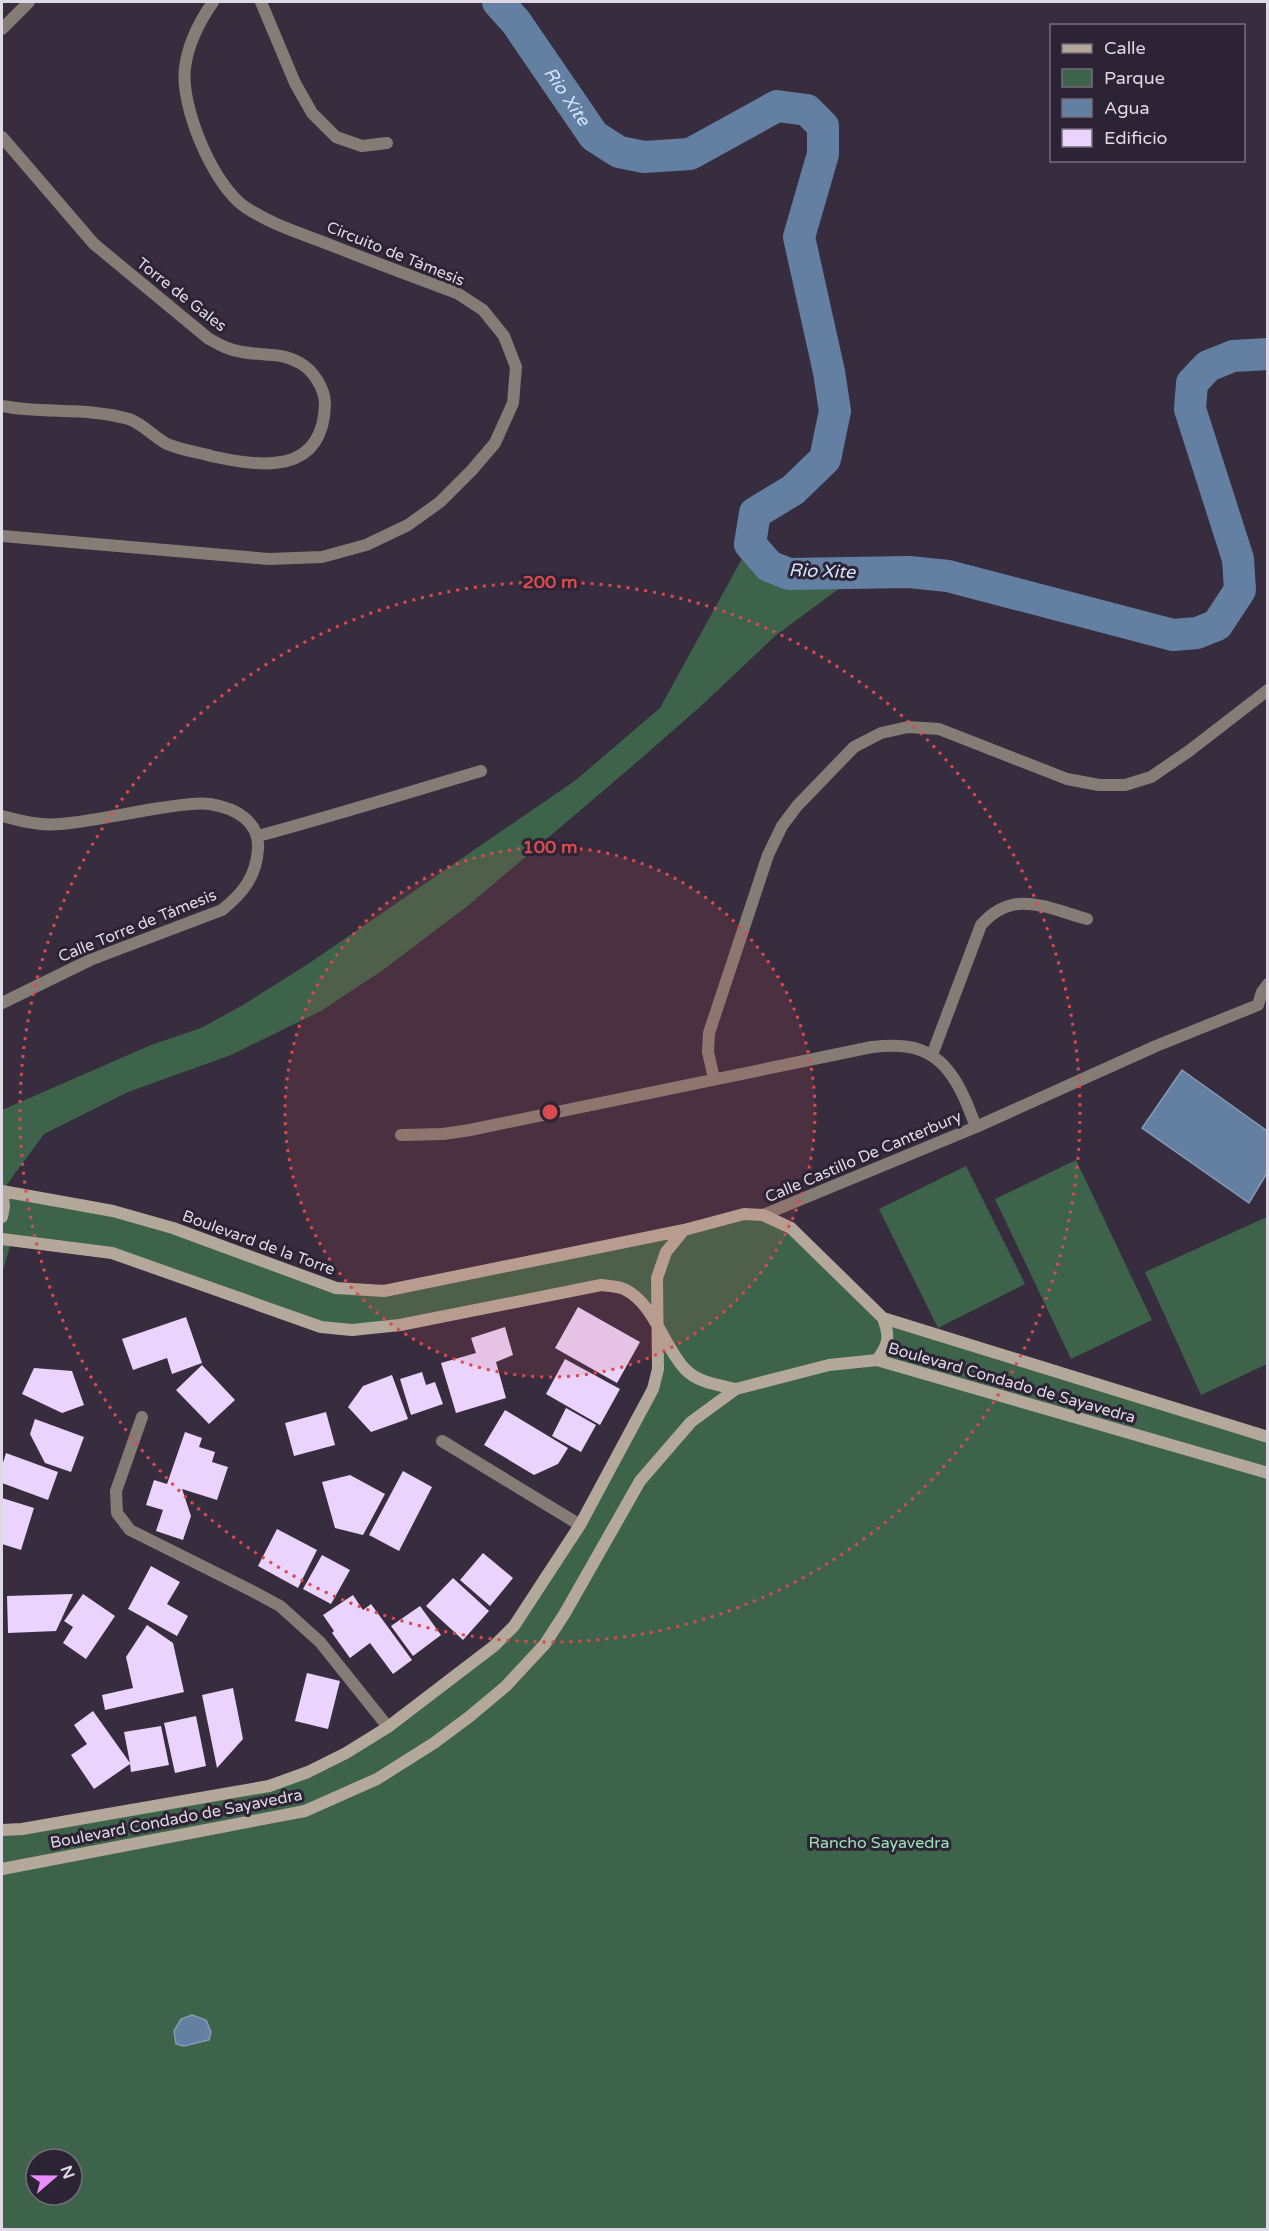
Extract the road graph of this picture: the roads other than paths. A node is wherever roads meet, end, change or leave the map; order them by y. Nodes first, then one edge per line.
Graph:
1 (29, 2) edge
2 (213, 2) edge
3 (261, 2) edge
4 (2, 29) edge
5 (2, 138) edge
6 (387, 143) dead end
7 (2, 406) edge
8 (2, 536) edge
9 (1268, 690) edge
10 (481, 771) dead end
11 (2, 816) edge
12 (258, 836) junction
13 (1087, 920) dead end
14 (1268, 984) edge
15 (2, 1003) edge
16 (932, 1055) junction
17 (714, 1079) junction
18 (976, 1127) junction
19 (401, 1135) dead end
20 (2, 1191) edge
21 (763, 1215) junction
22 (2, 1217) edge
23 (684, 1230) junction
24 (2, 1239) edge
25 (883, 1318) junction
26 (658, 1324) junction
27 (877, 1360) junction
28 (736, 1389) junction
29 (142, 1417) dead end
30 (1268, 1437) edge
31 (442, 1441) dead end
32 (1268, 1473) edge
33 (580, 1525) junction
34 (388, 1727) junction
35 (2, 1830) edge
36 (2, 1869) edge

1 - 4 street
2 - 8 street, Circuito de Támesis
3 - 6 street
5 - 7 street, Torre de Gales
9 - 17 street
10 - 12 street
11 - 12 street
12 - 15 street, Calle Torre de Támesis
13 - 16 street
14 - 18 street, Calle Castillo De Canterbury
16 - 17 street, Calle Castillo De Canterbury
16 - 18 street, Calle Castillo De Canterbury
17 - 19 street, Calle Castillo De Canterbury
18 - 21 street, Calle Castillo De Canterbury
20 - 22 street
20 - 23 street, Boulevard de la Torre
21 - 23 street, Boulevard Condado de Sayavedra
21 - 25 street, Boulevard Condado de Sayavedra
23 - 26 street
24 - 26 street
25 - 27 street
25 - 30 street, Boulevard Condado de Sayavedra
26 - 28 street
26 - 33 street, Boulevard Condado de Sayavedra
27 - 28 street, Boulevard Condado de Sayavedra
27 - 32 street, Boulevard Condado de Sayavedra
28 - 36 street, Boulevard Condado de Sayavedra
29 - 34 street
31 - 33 street
33 - 34 street, Boulevard Condado de Sayavedra
34 - 35 street, Boulevard Condado de Sayavedra

